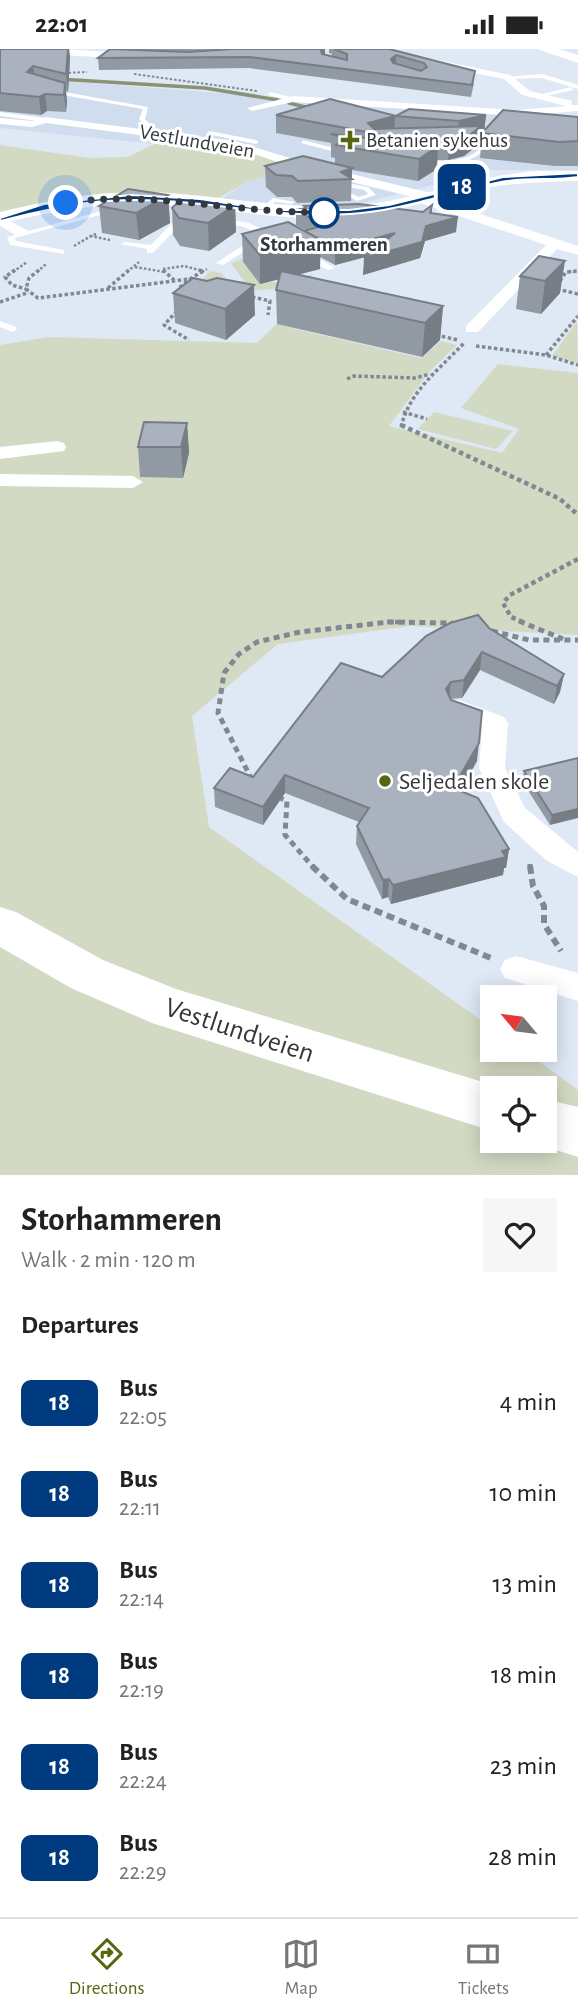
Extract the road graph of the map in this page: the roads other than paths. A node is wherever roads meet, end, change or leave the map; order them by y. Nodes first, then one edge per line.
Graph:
1 (544, 49) edge
2 (0, 54) edge
3 (147, 57) edge
4 (411, 58) edge
5 (578, 59) edge
6 (440, 67) edge
7 (501, 75) junction
8 (578, 88) edge
9 (44, 90) edge
10 (270, 94) road end
11 (537, 96) junction
12 (578, 97) edge
13 (293, 99) junction
14 (556, 101) junction
15 (578, 106) edge
16 (252, 109) dead end
17 (0, 114) edge
18 (47, 120) junction
19 (0, 121) edge
20 (237, 131) dead end
21 (498, 131) edge
22 (145, 132) junction
23 (209, 133) dead end
24 (491, 138) junction
25 (481, 140) dead end
26 (256, 142) junction
27 (303, 142) edge
28 (275, 156) junction
29 (360, 156) edge
30 (410, 162) edge
31 (314, 169) junction
32 (578, 176) edge
33 (346, 193) edge
34 (426, 198) junction
35 (292, 202) dead end
36 (124, 208) edge
37 (262, 211) junction
38 (175, 212) edge
39 (206, 218) edge
40 (0, 219) edge
41 (22, 233) junction
42 (268, 233) junction
43 (279, 240) edge
44 (555, 243) junction
45 (125, 244) dead end
46 (152, 249) joint
47 (300, 251) edge
48 (578, 251) edge
49 (61, 253) dead end
50 (220, 263) road end
51 (331, 268) dead end
52 (0, 324) edge
53 (13, 329) dead end
54 (472, 329) road end
55 (57, 447) dead end
56 (0, 453) edge
57 (0, 480) edge
58 (133, 482) dead end
59 (459, 708) edge
60 (578, 866) edge
61 (0, 925) edge
62 (516, 969) road end
63 (578, 987) edge
64 (480, 1103) edge
65 (557, 1126) edge
66 (578, 1132) edge

1 - 5 main road
2 - 3 street
4 - 7 street, Vestlundveien
6 - 7 lane, Vestlundveien
7 - 8 lane, Vestlundveien
7 - 11 street, Vestlundveien
8 - 11 lane, Vestlundveien
9 - 22 lane
10 - 13 lane
11 - 14 street, Vestlundveien
12 - 14 lane, Vestlundveien
13 - 15 street, Vestlundveien
13 - 16 street, Vestlundveien
14 - 15 street, Vestlundveien
17 - 18 lane
18 - 19 street, Vestlundveien
18 - 22 street, Vestlundveien
20 - 26 lane
21 - 24 lane
22 - 28 street, Vestlundveien
23 - 26 lane
24 - 25 lane
24 - 30 lane
26 - 28 lane
27 - 29 lane
28 - 31 street, Vestlundveien
31 - 33 lane
31 - 34 street, Vestlundveien
32 - 34 main road, Vestlundveien
34 - 37 main road, Vestlundveien
34 - 44 street
35 - 37 lane
36 - 41 lane
37 - 40 main road, Vestlundveien
38 - 46 lane
39 - 42 lane
40 - 41 street, Vestlundveien
41 - 49 lane, Vestlundveien
42 - 43 lane
42 - 50 lane
44 - 48 street
44 - 54 street
45 - 46 lane
47 - 51 lane
52 - 53 lane
55 - 56 street
57 - 58 street
59 - 60 street
61 - 64 main road, Vestlundveien
62 - 63 street
65 - 66 main road

